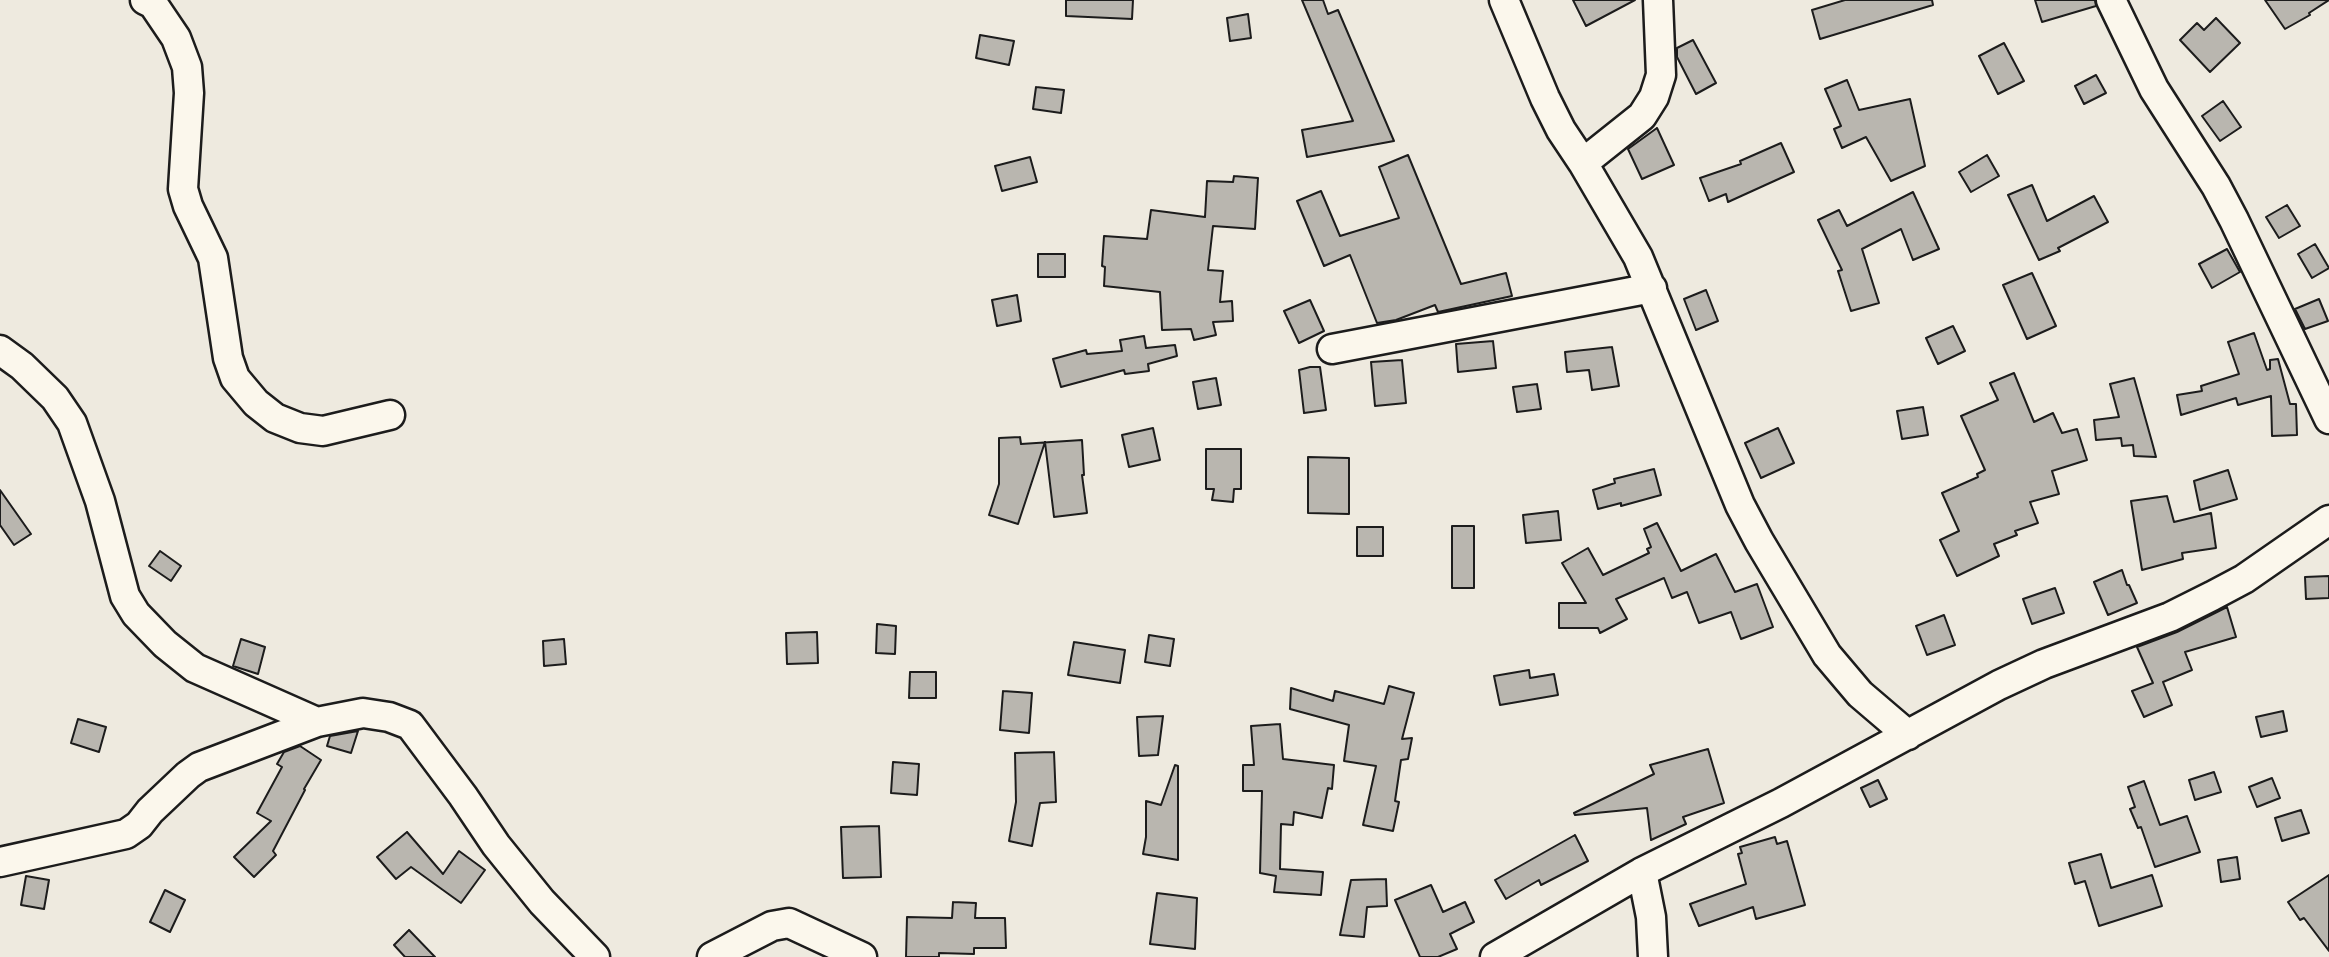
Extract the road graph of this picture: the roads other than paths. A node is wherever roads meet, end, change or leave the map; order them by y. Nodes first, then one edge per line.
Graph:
1 (1504, 0) edge
2 (1658, 0) edge
3 (2111, 0) edge
4 (151, 1) edge
5 (1583, 163) junction
6 (1652, 288) junction
7 (1332, 349) dead end
8 (0, 350) edge
9 (390, 415) dead end
10 (2329, 419) edge
11 (2329, 520) edge
12 (317, 722) junction
13 (1908, 735) junction
14 (0, 862) edge
15 (1642, 872) junction
16 (595, 957) edge
17 (712, 957) edge
18 (862, 957) edge
19 (1495, 957) edge
20 (1653, 957) edge

1 - 5 street
2 - 5 street
3 - 10 street
4 - 9 street
5 - 6 street
6 - 7 street
6 - 13 street
8 - 12 street
11 - 13 street
12 - 14 street
12 - 16 street
13 - 15 street
15 - 19 street
15 - 20 street
17 - 18 street

